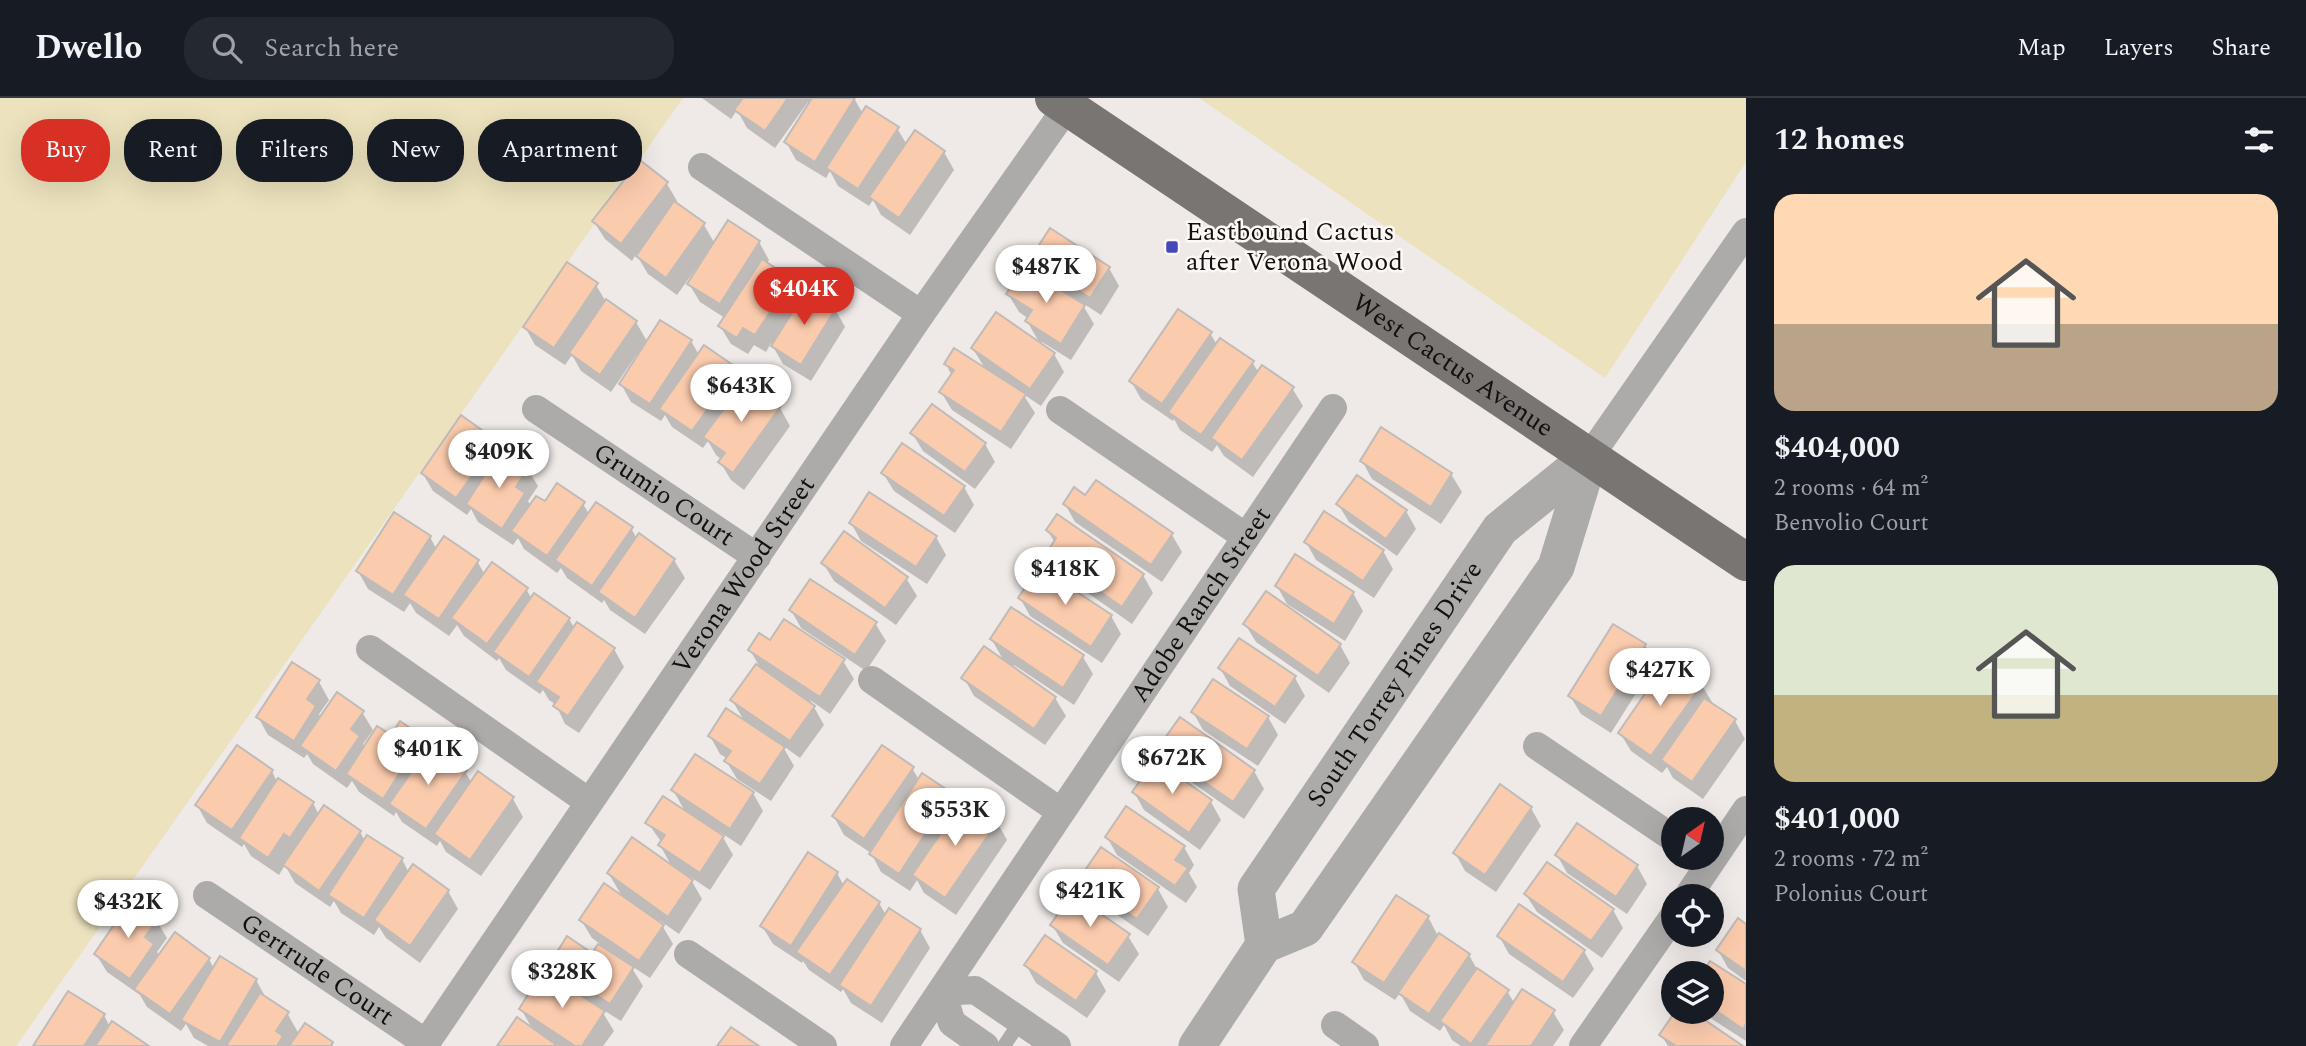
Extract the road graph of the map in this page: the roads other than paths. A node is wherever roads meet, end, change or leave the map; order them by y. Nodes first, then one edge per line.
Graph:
1 (1060, 102) edge
2 (702, 167) dead end
3 (1746, 232) edge
4 (921, 314) junction
5 (1333, 408) dead end
6 (536, 409) dead end
7 (1059, 410) dead end
8 (1590, 456) junction
9 (1246, 537) junction
10 (757, 557) junction
11 (1746, 562) edge
12 (370, 649) dead end
13 (872, 680) dead end
14 (1537, 746) dead end
15 (589, 802) junction
16 (1746, 810) edge
17 (1061, 812) junction
18 (1661, 830) edge
19 (1724, 838) edge
20 (207, 895) dead end
21 (1661, 934) edge
22 (1264, 945) junction
23 (688, 954) dead end
24 (942, 992) junction
25 (1020, 1022) junction
26 (1335, 1025) dead end
27 (425, 1045) edge
28 (823, 1046) edge
29 (904, 1046) edge
30 (985, 1046) edge
31 (1004, 1046) edge
32 (1057, 1046) edge
33 (1197, 1046) edge
34 (1365, 1046) edge
35 (1583, 1046) edge

1 - 4 street, Verona Wood Street
1 - 8 main road, West Cactus Avenue
2 - 4 street
3 - 8 street, South Torrey Pines Drive
4 - 10 street, Verona Wood Street
5 - 9 street, Adobe Ranch Street
6 - 10 street, Grumio Court
7 - 9 street
8 - 11 main road, West Cactus Avenue
8 - 22 street, South Torrey Pines Drive
8 - 22 street, South Torrey Pines Drive
9 - 17 street, Adobe Ranch Street
10 - 15 street, Verona Wood Street
12 - 15 street
13 - 17 street
14 - 18 street
15 - 27 street, Verona Wood Street
16 - 19 street
17 - 24 street, Adobe Ranch Street
20 - 27 street, Gertrude Court
21 - 35 street
22 - 33 street
23 - 28 street
24 - 25 street
24 - 29 street, Adobe Ranch Street
24 - 30 street
25 - 31 lane
25 - 32 street
26 - 34 street

